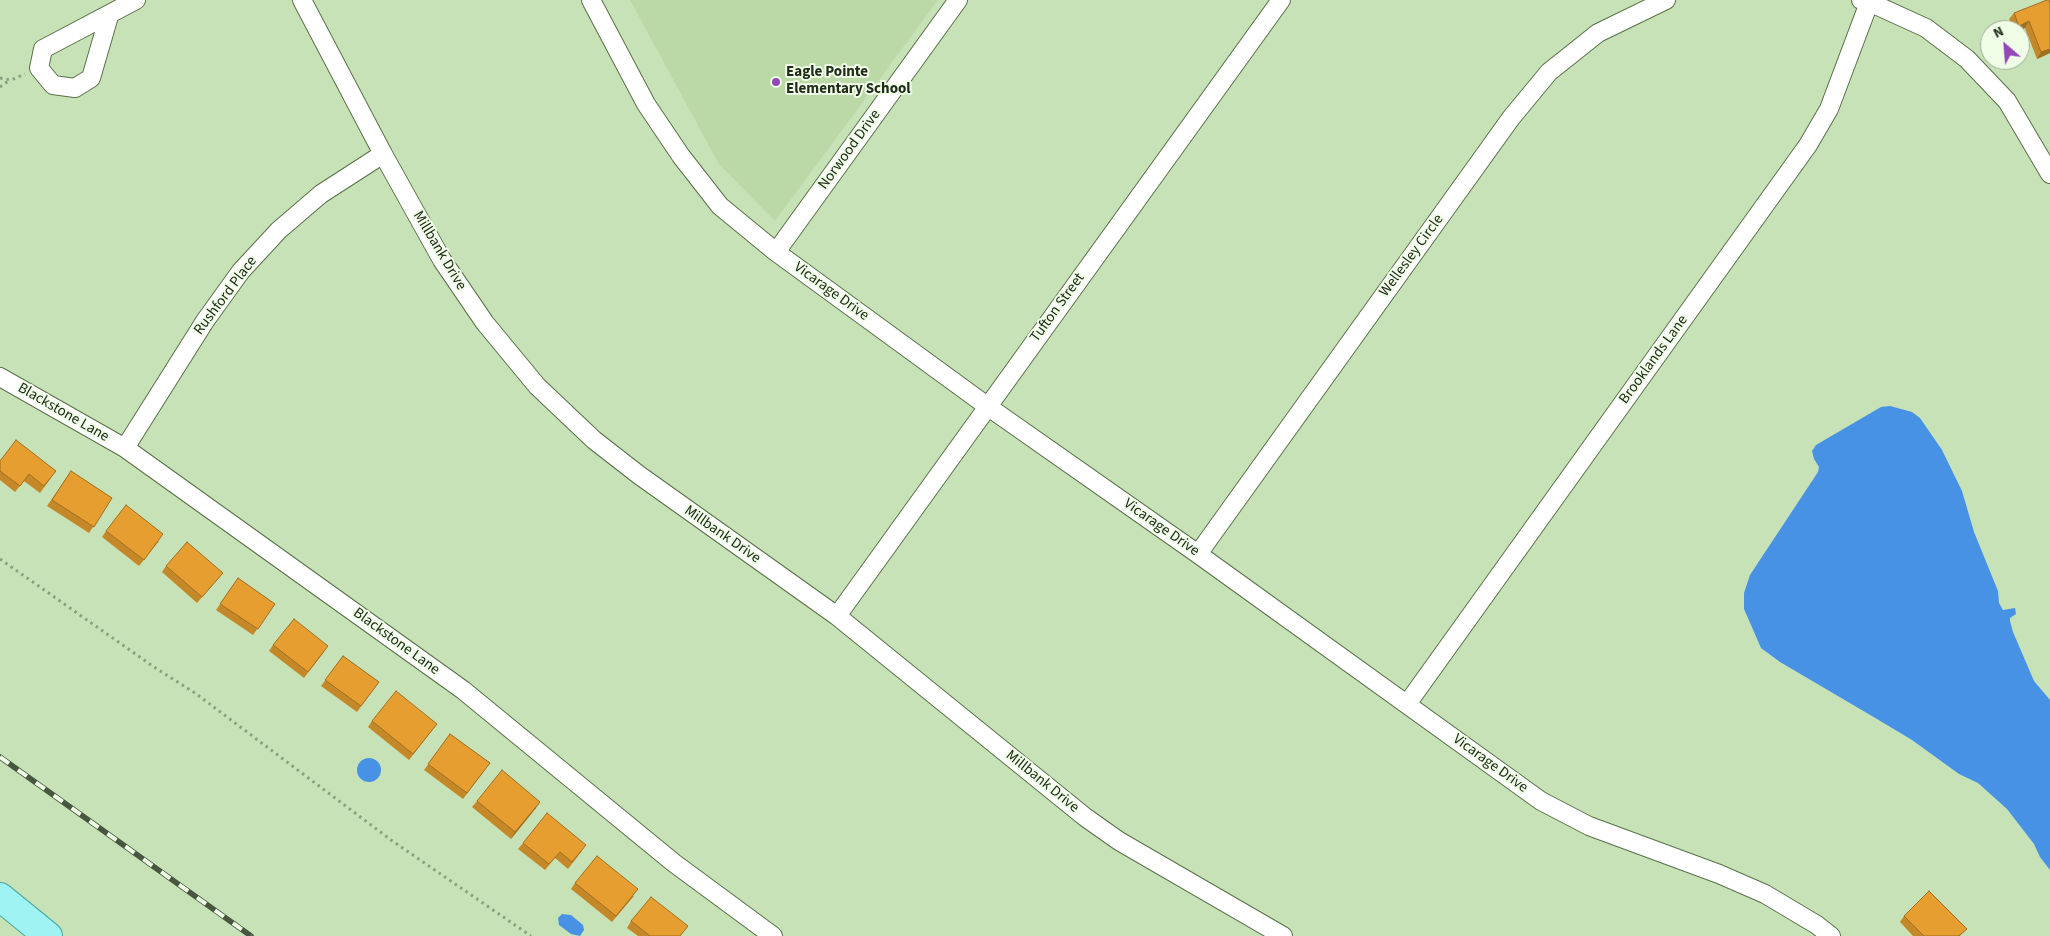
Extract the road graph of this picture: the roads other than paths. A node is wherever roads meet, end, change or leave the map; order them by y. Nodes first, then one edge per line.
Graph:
1 (136, 0) edge
2 (302, 0) edge
3 (592, 0) edge
4 (958, 0) edge
5 (1281, 0) edge
6 (1666, 0) edge
7 (1867, 1) edge
8 (109, 16) junction
9 (383, 154) junction
10 (2050, 174) edge
11 (776, 252) junction
12 (0, 377) edge
13 (987, 406) junction
14 (126, 448) junction
15 (1198, 554) junction
16 (837, 616) junction
17 (1407, 704) junction
18 (0, 897) edge
19 (48, 936) edge
20 (773, 936) edge
21 (1283, 936) edge
22 (1830, 936) edge

1 - 8 street
2 - 9 street, Millbank Drive
3 - 11 street, Vicarage Drive
4 - 11 street, Norwood Drive
5 - 13 street, Tufton Street
6 - 15 street, Wellesley Circle
7 - 10 street
7 - 17 street, Brooklands Lane
8 - 8 street
9 - 14 street, Rushford Place
9 - 16 street, Millbank Drive
11 - 13 street, Vicarage Drive
12 - 14 street, Blackstone Lane
13 - 15 street, Vicarage Drive
13 - 16 street, Tufton Street
14 - 20 street, Blackstone Lane
15 - 17 street, Vicarage Drive
16 - 21 street, Millbank Drive
17 - 22 street, Vicarage Drive
18 - 19 main road

